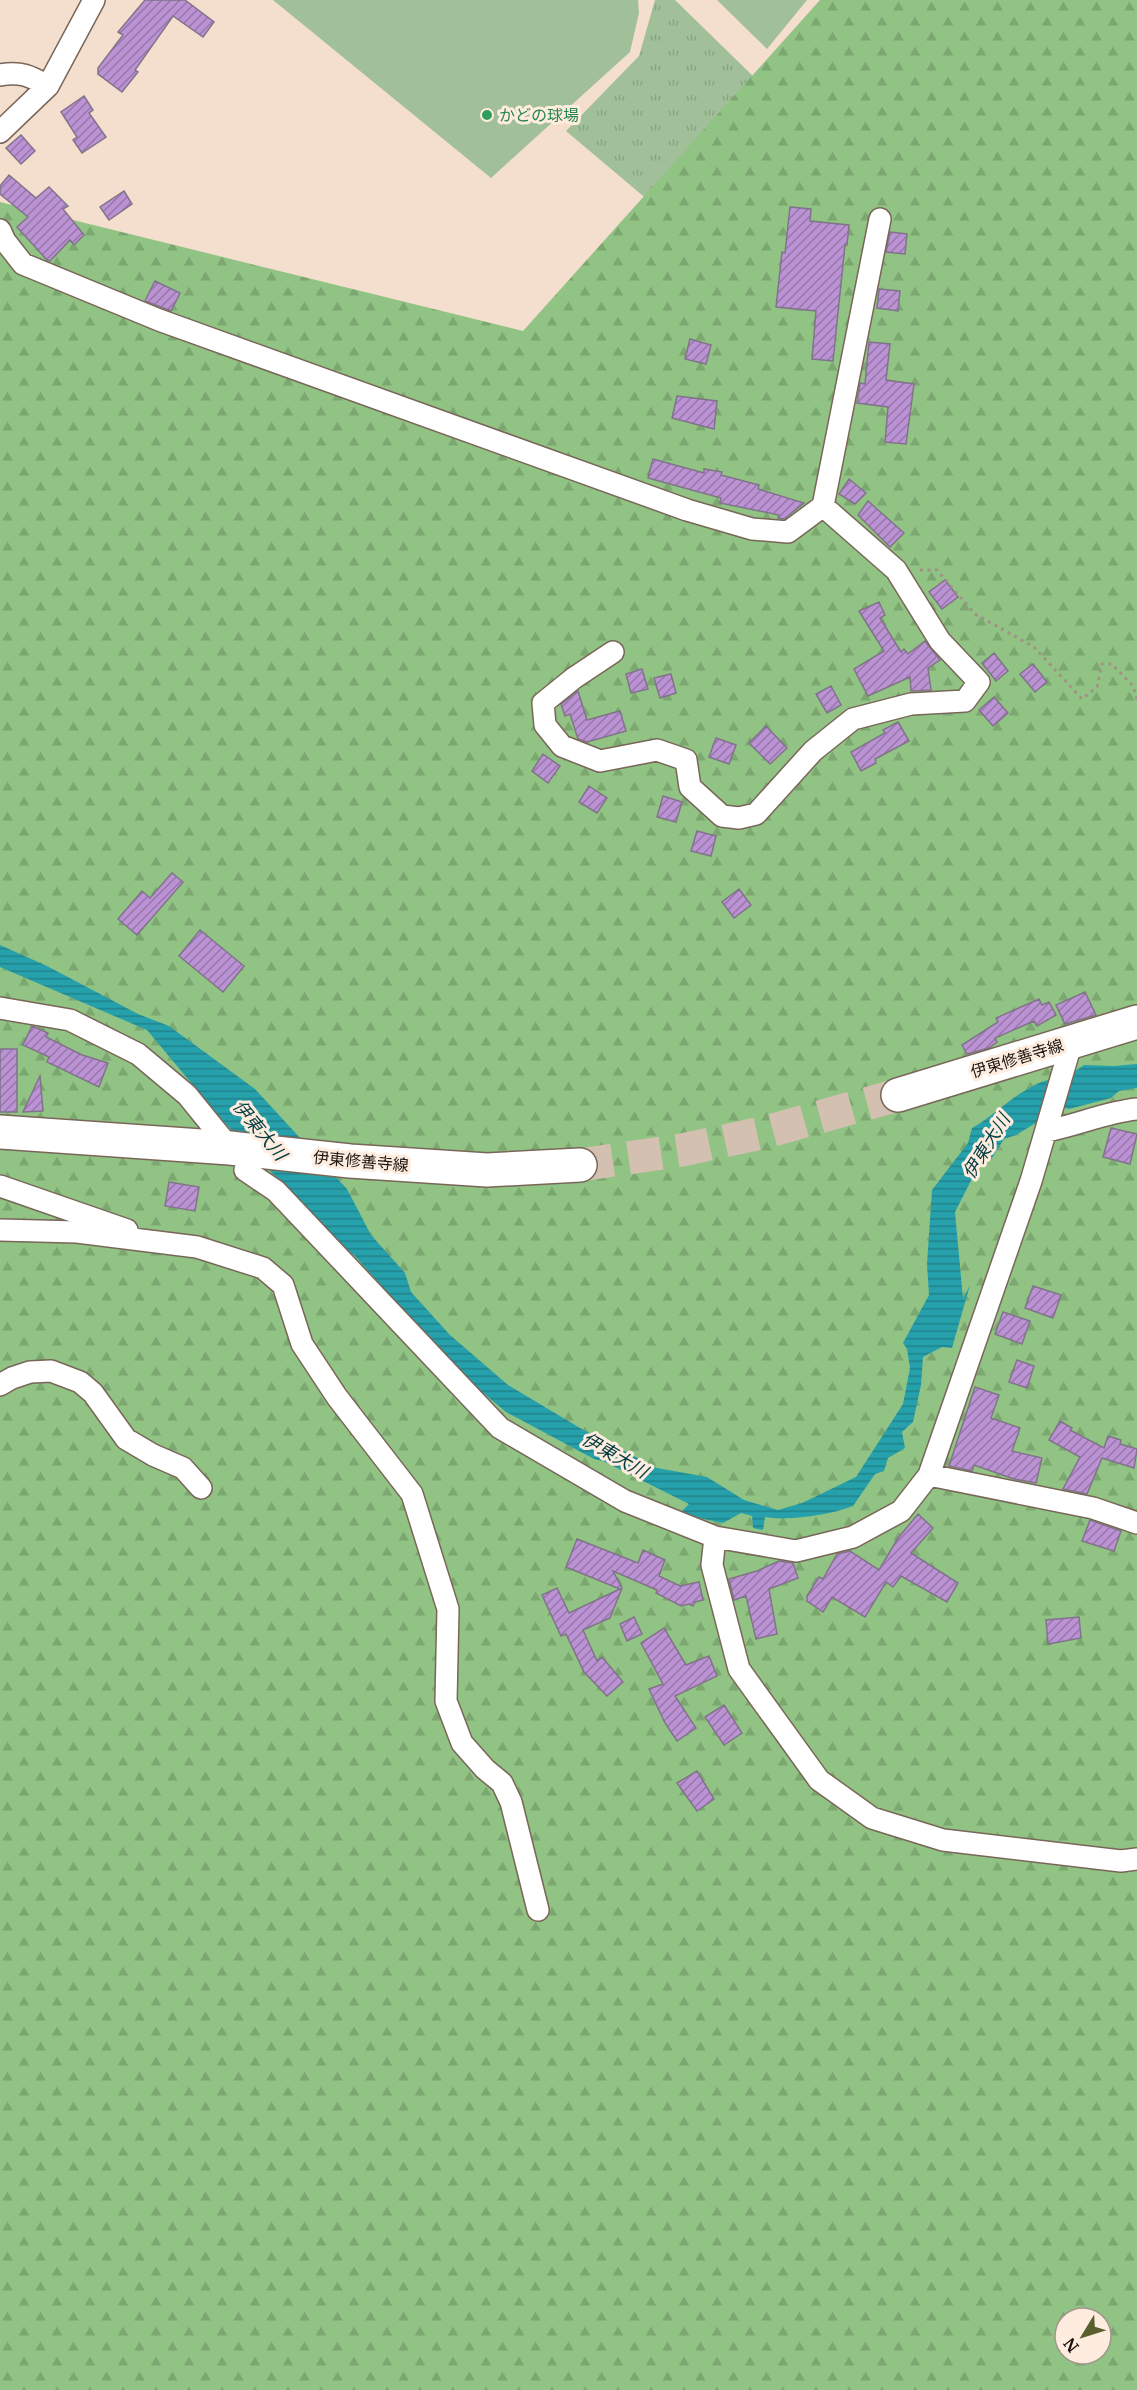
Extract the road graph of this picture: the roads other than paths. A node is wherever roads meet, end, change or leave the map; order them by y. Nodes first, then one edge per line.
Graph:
1 (94, 0) edge
2 (0, 75) edge
3 (48, 86) junction
4 (0, 132) edge
5 (880, 219) dead end
6 (0, 230) edge
7 (823, 506) junction
8 (614, 652) dead end
9 (0, 1008) edge
10 (1137, 1022) edge
11 (1072, 1041) junction
12 (898, 1095) tunnel mouth
13 (1137, 1108) edge
14 (1047, 1131) junction
15 (0, 1132) edge
16 (244, 1156) junction
17 (579, 1165) tunnel mouth
18 (0, 1185) edge
19 (0, 1230) edge
20 (144, 1242) junction
21 (0, 1385) edge
22 (929, 1475) junction
23 (201, 1488) dead end
24 (1137, 1524) edge
25 (715, 1537) junction
26 (1137, 1859) edge
27 (538, 1910) dead end

1 - 3 street
2 - 3 street
3 - 4 street
5 - 7 street
6 - 7 street
7 - 8 street
9 - 16 street
10 - 11 main road, 伊東修善寺線
11 - 12 main road, 伊東修善寺線
11 - 14 street
13 - 14 street
14 - 22 street
15 - 16 main road, 伊東修善寺線
16 - 17 main road, 伊東修善寺線
16 - 25 street
18 - 20 street
19 - 20 street
20 - 27 street
21 - 23 street
22 - 24 street
22 - 25 street
25 - 26 street

